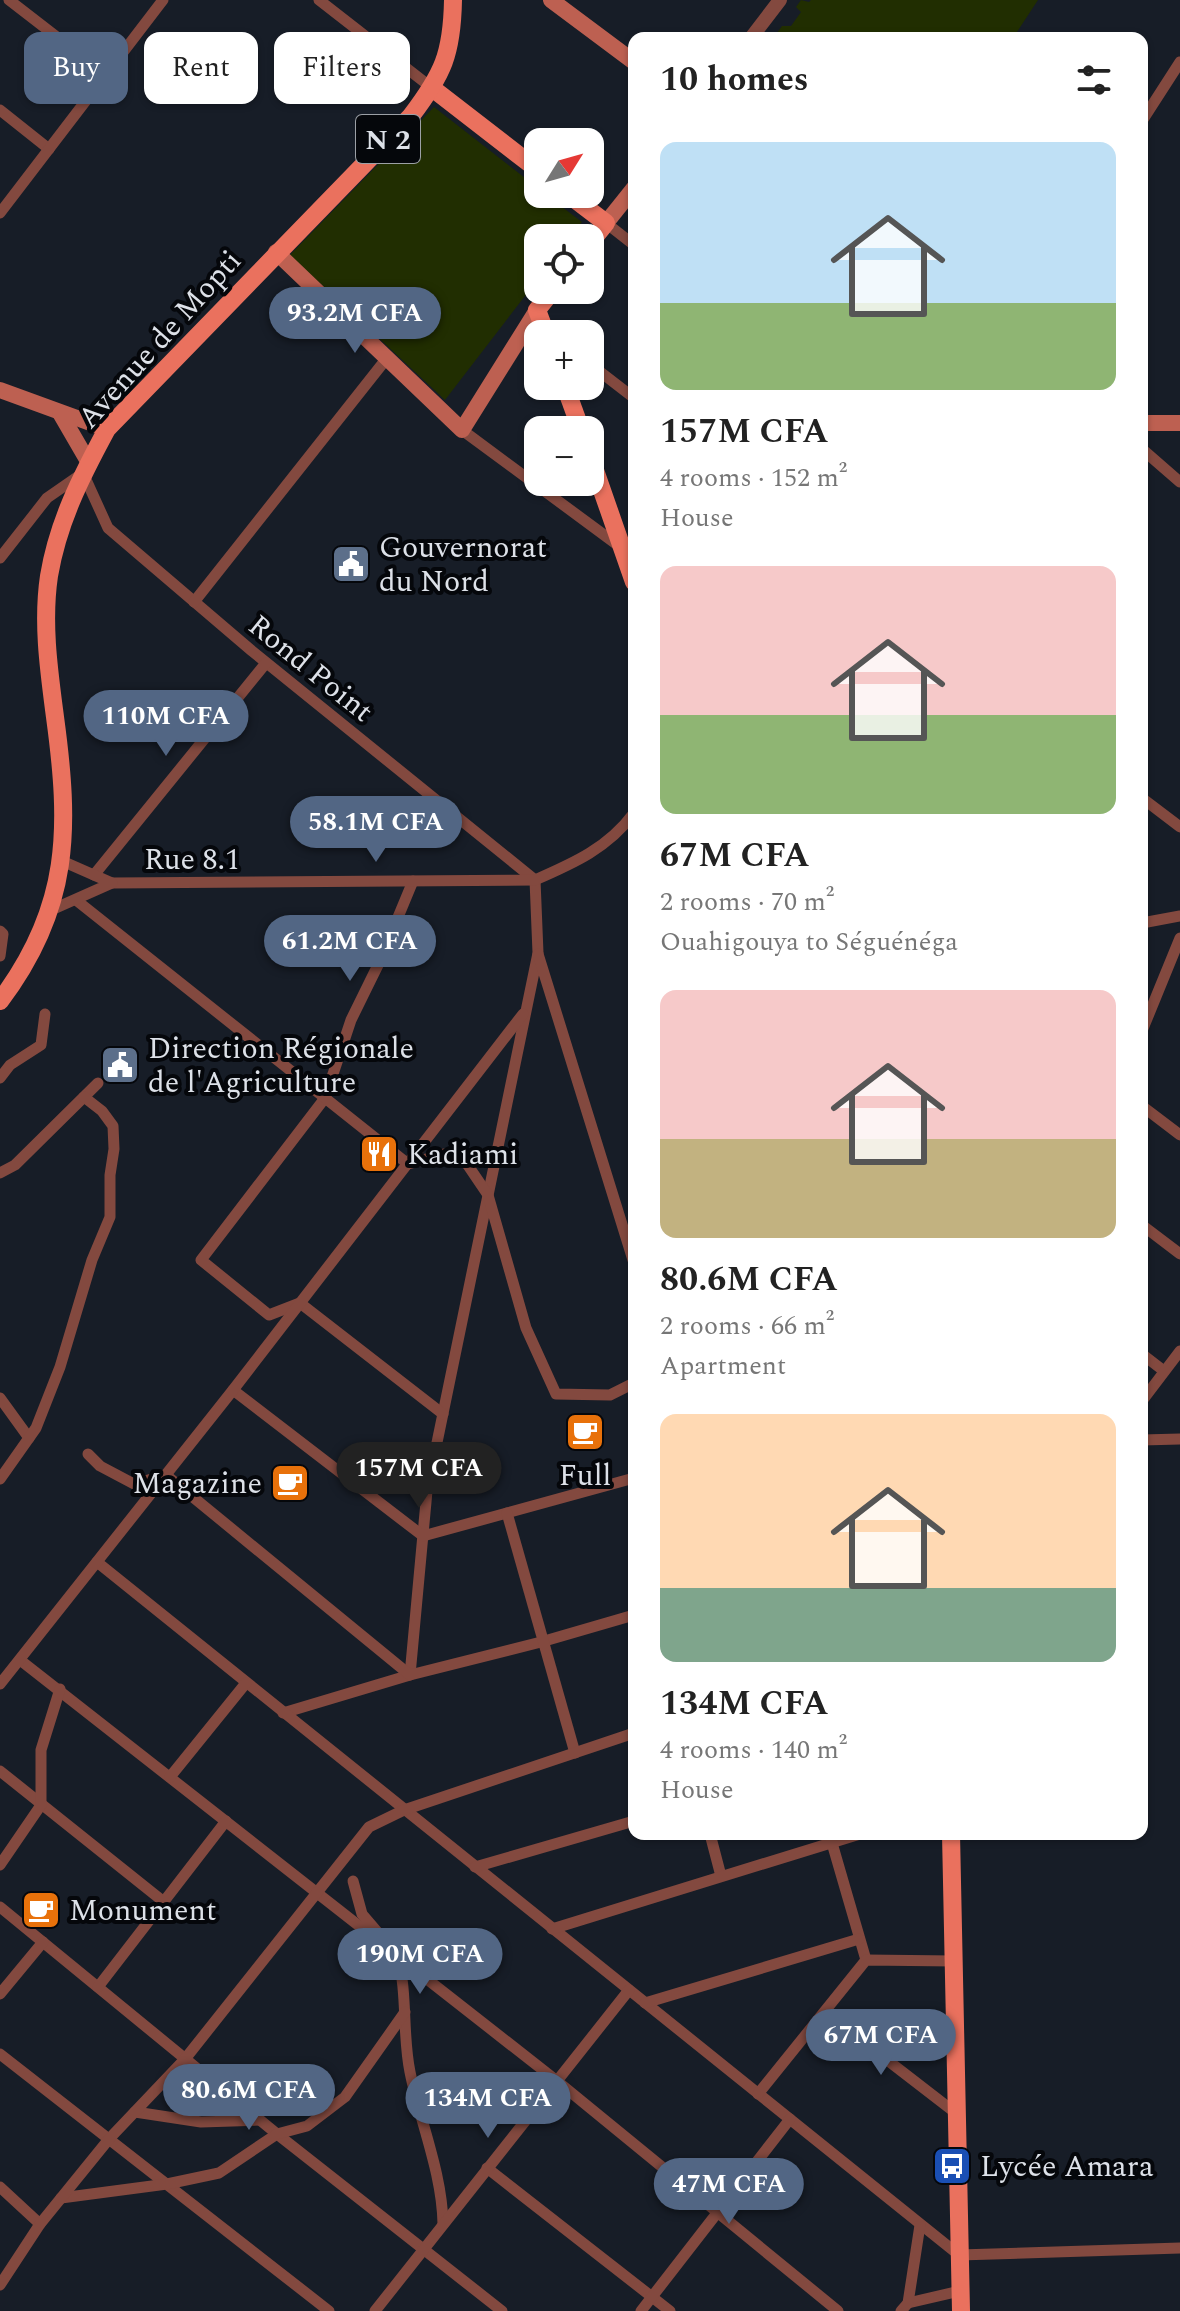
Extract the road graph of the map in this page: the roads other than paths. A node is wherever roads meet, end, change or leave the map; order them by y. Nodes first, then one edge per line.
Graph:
1 (9, 0) edge
2 (319, 0) edge
3 (453, 0) edge
4 (551, 0) edge
5 (780, 0) edge
6 (158, 2) edge
7 (50, 32) edge
8 (756, 32) edge
9 (128, 44) edge
10 (628, 58) edge
11 (1180, 62) edge
12 (432, 88) junction
13 (84, 104) edge
14 (0, 110) edge
15 (1148, 112) edge
16 (49, 149) junction
17 (524, 159) edge
18 (628, 196) edge
19 (586, 208) edge
20 (0, 213) edge
21 (606, 223) junction
22 (604, 226) edge
23 (628, 240) edge
24 (276, 252) junction
25 (542, 304) edge
26 (537, 310) junction
27 (541, 320) edge
28 (387, 358) junction
29 (604, 375) edge
30 (0, 390) edge
31 (628, 393) edge
32 (60, 413) junction
33 (1148, 423) edge
34 (1180, 423) edge
35 (107, 429) junction
36 (462, 430) junction
37 (1148, 454) edge
38 (86, 468) junction
39 (1180, 482) edge
40 (604, 495) edge
41 (623, 549) junction
42 (0, 558) edge
43 (628, 564) edge
44 (194, 602) junction
45 (266, 663) junction
46 (1148, 803) edge
47 (628, 821) edge
48 (1180, 827) edge
49 (62, 861) junction
50 (94, 875) junction
51 (535, 880) junction
52 (413, 881) junction
53 (112, 883) junction
54 (76, 900) junction
55 (49, 911) junction
56 (1180, 916) edge
57 (1148, 922) edge
58 (0, 931) edge
59 (1180, 938) edge
60 (538, 953) junction
61 (0, 956) edge
62 (1, 996) edge
63 (526, 1010) junction
64 (45, 1014) dead end
65 (1148, 1016) edge
66 (0, 1078) edge
67 (98, 1083) dead end
68 (84, 1097) junction
69 (325, 1098) junction
70 (1148, 1111) edge
71 (1180, 1135) edge
72 (408, 1164) junction
73 (0, 1173) edge
74 (488, 1195) junction
75 (1148, 1230) edge
76 (628, 1244) edge
77 (1180, 1254) edge
78 (300, 1303) junction
79 (1180, 1351) edge
80 (1148, 1359) edge
81 (1164, 1371) junction
82 (628, 1386) edge
83 (233, 1390) junction
84 (1148, 1393) edge
85 (0, 1398) edge
86 (443, 1414) junction
87 (29, 1438) junction
88 (1180, 1439) edge
89 (1148, 1440) edge
90 (88, 1454) dead end
91 (166, 1475) junction
92 (0, 1479) edge
93 (628, 1480) edge
94 (507, 1513) junction
95 (423, 1536) junction
96 (97, 1562) junction
97 (628, 1617) edge
98 (541, 1642) junction
99 (20, 1660) junction
100 (410, 1675) junction
101 (246, 1683) junction
102 (0, 1684) edge
103 (60, 1689) junction
104 (283, 1713) junction
105 (628, 1735) edge
106 (575, 1753) junction
107 (0, 1771) edge
108 (170, 1777) junction
109 (41, 1805) junction
110 (404, 1810) junction
111 (226, 1821) junction
112 (628, 1823) edge
113 (712, 1840) edge
114 (841, 1840) edge
115 (951, 1840) edge
116 (832, 1843) junction
117 (0, 1865) edge
118 (475, 1867) junction
119 (721, 1876) junction
120 (353, 1881) dead end
121 (318, 1894) junction
122 (164, 1902) junction
123 (0, 1907) edge
124 (552, 1929) junction
125 (859, 1939) junction
126 (43, 1942) junction
127 (398, 1956) junction
128 (866, 1960) junction
129 (954, 1961) junction
130 (98, 1987) junction
131 (629, 1990) junction
132 (0, 1994) edge
133 (645, 2003) junction
134 (405, 2012) junction
135 (825, 2012) junction
136 (0, 2054) edge
137 (185, 2059) junction
138 (557, 2081) junction
139 (758, 2094) junction
140 (135, 2112) junction
141 (957, 2114) junction
142 (790, 2119) junction
143 (260, 2120) junction
144 (277, 2134) junction
145 (109, 2139) junction
146 (487, 2168) junction
147 (167, 2184) junction
148 (0, 2187) edge
149 (61, 2198) junction
150 (718, 2212) junction
151 (40, 2224) junction
152 (443, 2224) junction
153 (920, 2225) junction
154 (1180, 2248) edge
155 (424, 2249) junction
156 (959, 2255) junction
157 (0, 2285) edge
158 (960, 2291) junction
159 (652, 2297) junction
160 (904, 2307) edge
161 (329, 2311) edge
162 (375, 2311) edge
163 (502, 2311) edge
164 (641, 2311) edge
165 (670, 2311) edge
166 (838, 2311) edge
167 (961, 2311) edge

1 - 7 street
2 - 12 street
3 - 12 main road, Avenue de Mopti / N 2
4 - 10 main road
5 - 8 street
6 - 9 street
11 - 15 street
12 - 17 main road
12 - 24 main road, Avenue de Mopti / N 2
13 - 16 street
14 - 16 street
16 - 20 street
18 - 21 main road
19 - 21 main road
21 - 22 main road
21 - 23 street
24 - 28 main road
24 - 35 main road, Avenue de Mopti / N 2
25 - 26 main road
26 - 27 main road
26 - 36 main road
28 - 36 main road
28 - 44 street
29 - 31 street
30 - 32 main road
32 - 35 main road
32 - 38 main road
33 - 34 main road
35 - 38 main road, Avenue de Mopti / N 2
36 - 41 street
37 - 39 street
38 - 42 street
38 - 44 street, Rond Point
38 - 49 main road, Avenue de Mopti / N 2
40 - 41 main road
41 - 43 main road
44 - 45 street, Rond Point
45 - 50 street
45 - 51 street, Rond Point
46 - 48 street
47 - 51 street, Rue 8.1
49 - 50 street, Rue 8.1
49 - 55 main road, Avenue de Mopti / N 2
50 - 53 street, Rue 8.1
51 - 52 street, Rue 8.1
51 - 60 street
52 - 53 street, Rue 8.1
52 - 69 street
53 - 54 street, Rue 8.1
54 - 55 street, Rue 8.1
54 - 69 street
55 - 62 main road, Avenue de Mopti / N 2
56 - 57 street
58 - 61 street
59 - 65 street
60 - 63 street
60 - 76 street
63 - 72 street
63 - 74 street
64 - 66 street
67 - 68 street
68 - 73 street
68 - 87 street
69 - 72 street
69 - 78 street
70 - 71 street
72 - 74 street
72 - 78 street
74 - 82 street
74 - 86 street
75 - 77 street
78 - 83 street
78 - 86 street
79 - 81 street
80 - 81 street
81 - 84 street
83 - 91 street
83 - 95 street
85 - 87 street
86 - 95 street
87 - 92 street
88 - 89 street
90 - 91 street
91 - 96 street
91 - 100 street
93 - 94 street
94 - 95 street
94 - 98 street
95 - 100 street
96 - 99 street
96 - 101 street
97 - 98 street
98 - 100 street
98 - 106 street
99 - 102 street
99 - 103 street
100 - 104 street
101 - 104 street
101 - 108 street
103 - 108 street
103 - 109 street
104 - 110 street
105 - 106 street
106 - 110 street
107 - 109 street
108 - 111 street
109 - 117 street
109 - 122 street
110 - 118 street
110 - 121 street
111 - 121 street
111 - 122 street
112 - 118 street
113 - 119 street
114 - 116 street
115 - 129 main road
116 - 119 street
116 - 125 street
118 - 124 street
119 - 124 street
120 - 127 street
121 - 127 street
121 - 137 street
122 - 130 street
123 - 126 street
124 - 131 street
125 - 128 street
125 - 133 street
126 - 130 street
126 - 132 street
127 - 134 street
127 - 138 street
128 - 129 street
128 - 135 street
129 - 141 main road
130 - 137 street
131 - 133 street
131 - 138 street
133 - 139 street
134 - 144 street
134 - 152 street
135 - 139 street
135 - 141 street
136 - 145 street
137 - 140 street
137 - 143 street
138 - 146 street
138 - 150 street
139 - 142 street
140 - 143 street
140 - 145 street
141 - 156 main road
142 - 150 street
142 - 153 street
143 - 144 street
144 - 147 street
144 - 155 street
145 - 147 street
145 - 149 street
146 - 152 street
146 - 159 street
147 - 149 street
147 - 161 street
148 - 151 street
149 - 151 street
150 - 159 street
150 - 166 street
151 - 157 street
152 - 155 street
153 - 156 street
153 - 160 street
154 - 156 street
155 - 162 street
155 - 163 street
156 - 158 main road
158 - 160 street
158 - 167 main road
159 - 164 street
159 - 165 street

